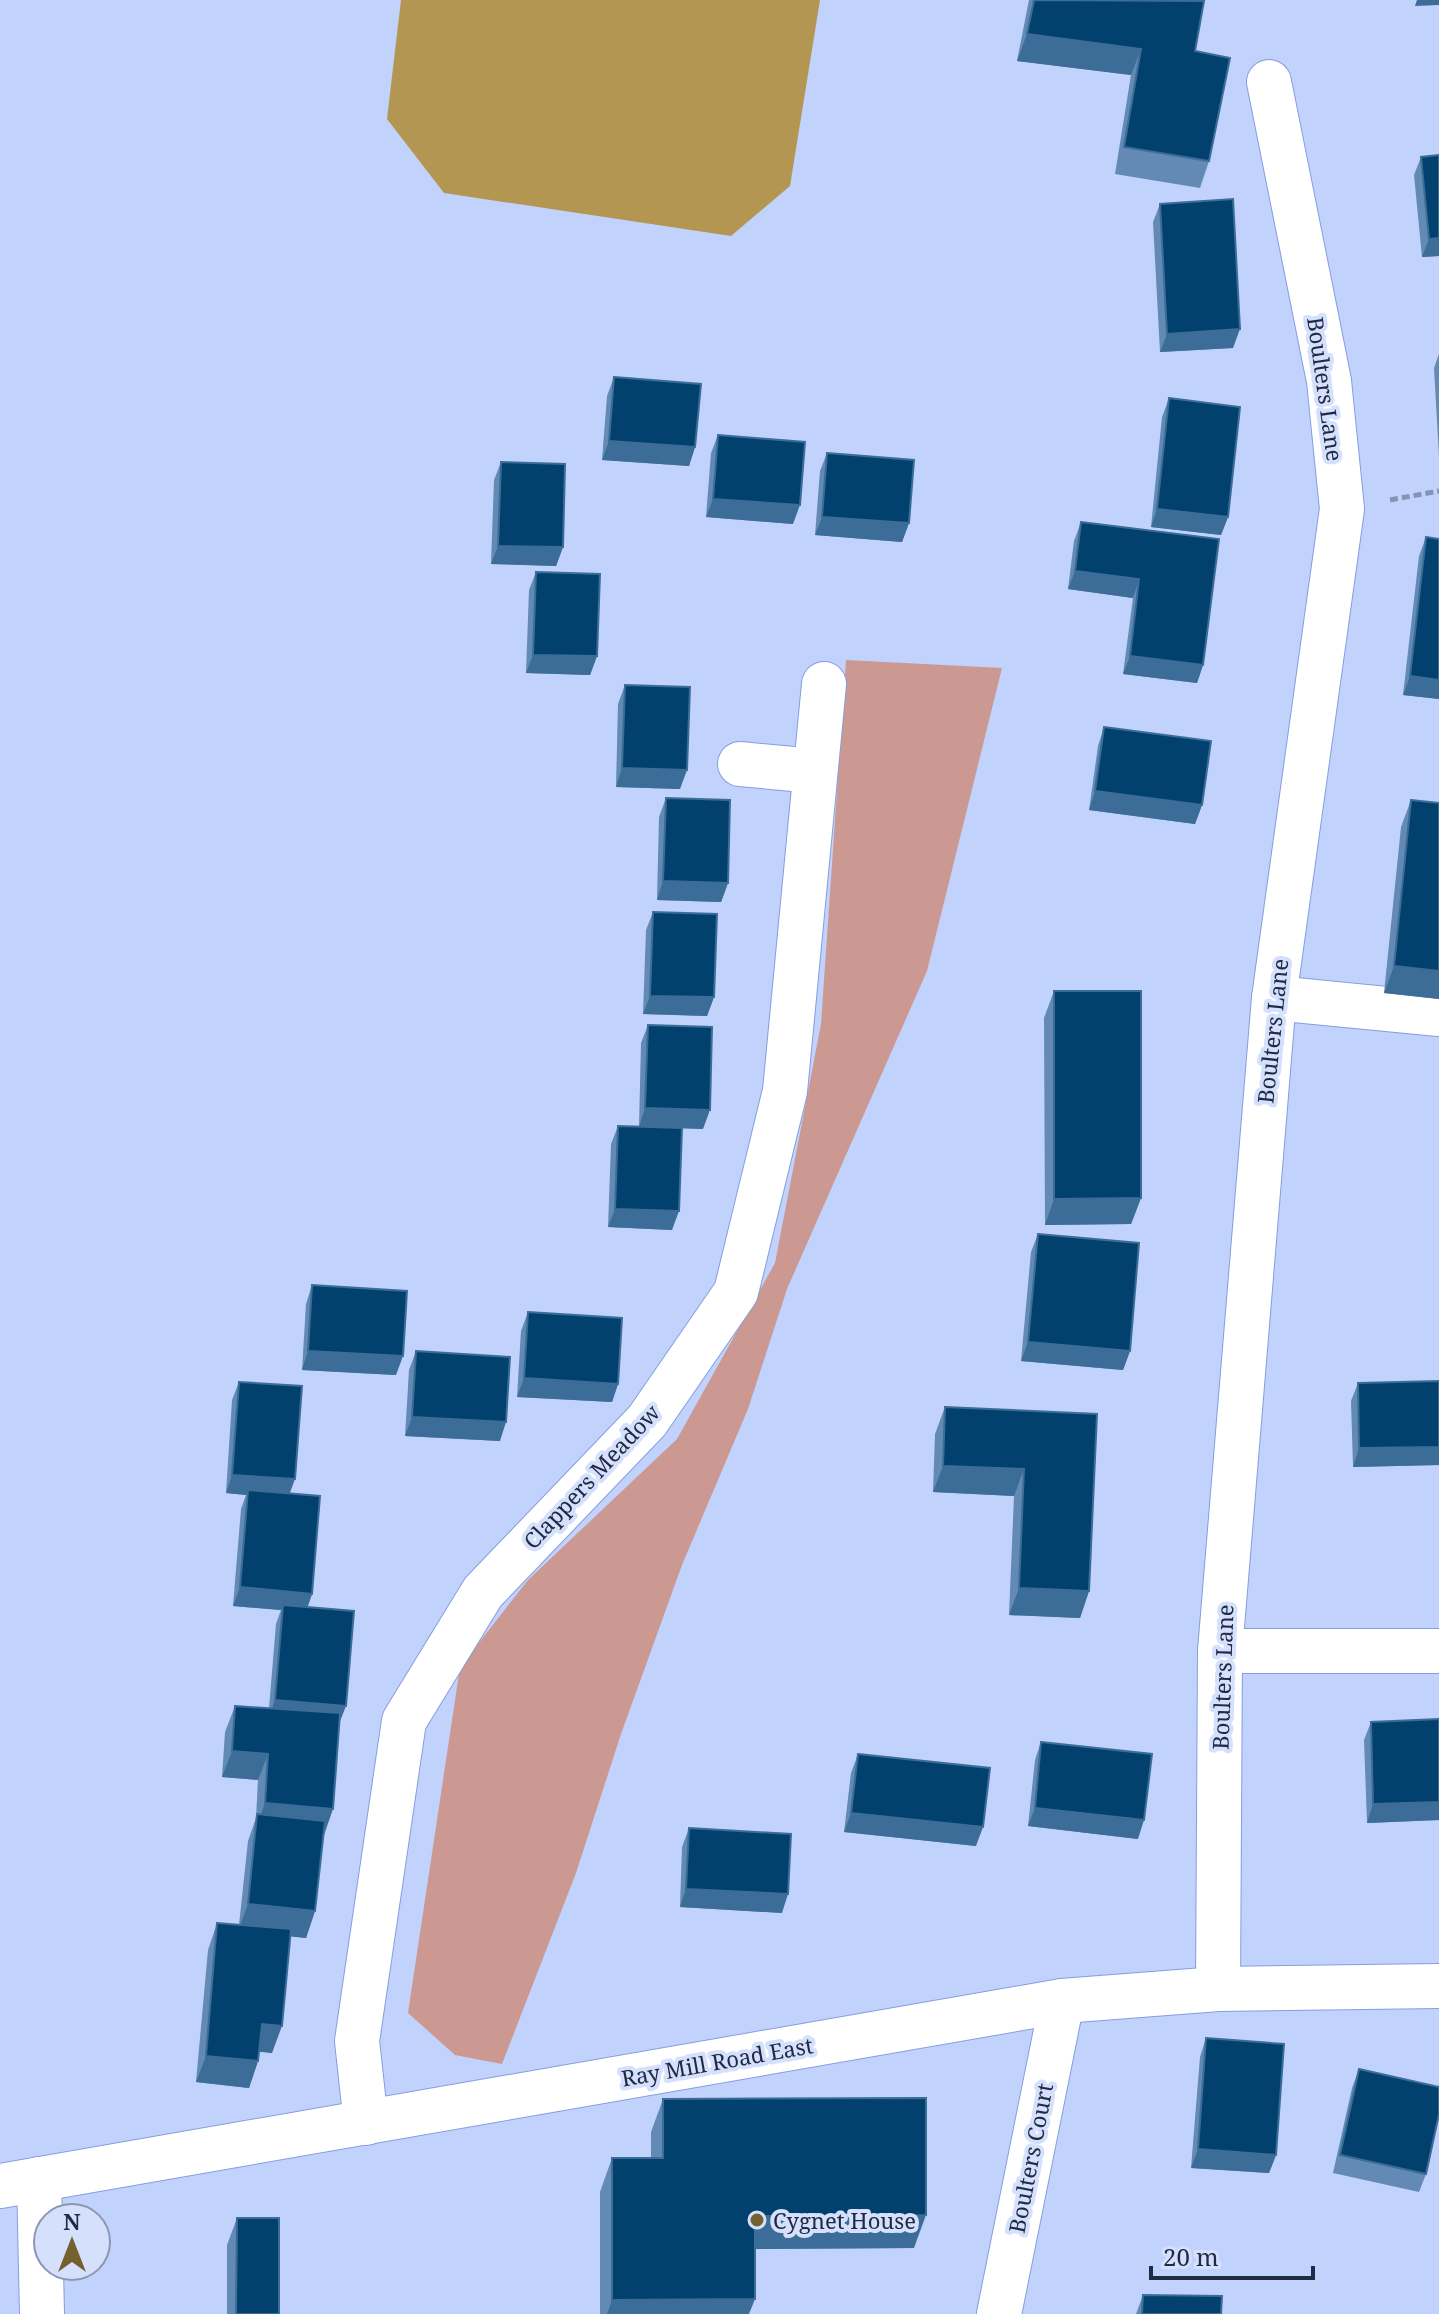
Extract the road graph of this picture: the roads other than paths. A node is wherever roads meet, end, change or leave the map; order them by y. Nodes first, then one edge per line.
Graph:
1 (1269, 82) dead end
2 (824, 684) dead end
3 (740, 764) dead end
4 (815, 771) junction
5 (1274, 998) junction
6 (1439, 1014) edge
7 (1220, 1651) junction
8 (1439, 1651) edge
9 (1439, 1986) edge
10 (1218, 1989) junction
11 (1062, 2001) junction
12 (366, 2123) junction
13 (19, 2182) edge
14 (42, 2314) edge
15 (999, 2314) edge

1 - 5 street, Boulters Lane
2 - 4 street, Clappers Meadow
3 - 4 street
4 - 12 street, Clappers Meadow
5 - 6 street
5 - 7 street, Boulters Lane
7 - 8 street
7 - 10 street, Boulters Lane
9 - 10 street, Ray Mill Road East
10 - 11 street, Ray Mill Road East
11 - 12 street, Ray Mill Road East
11 - 15 street, Boulters Court
12 - 13 street, Ray Mill Road East
13 - 14 street

